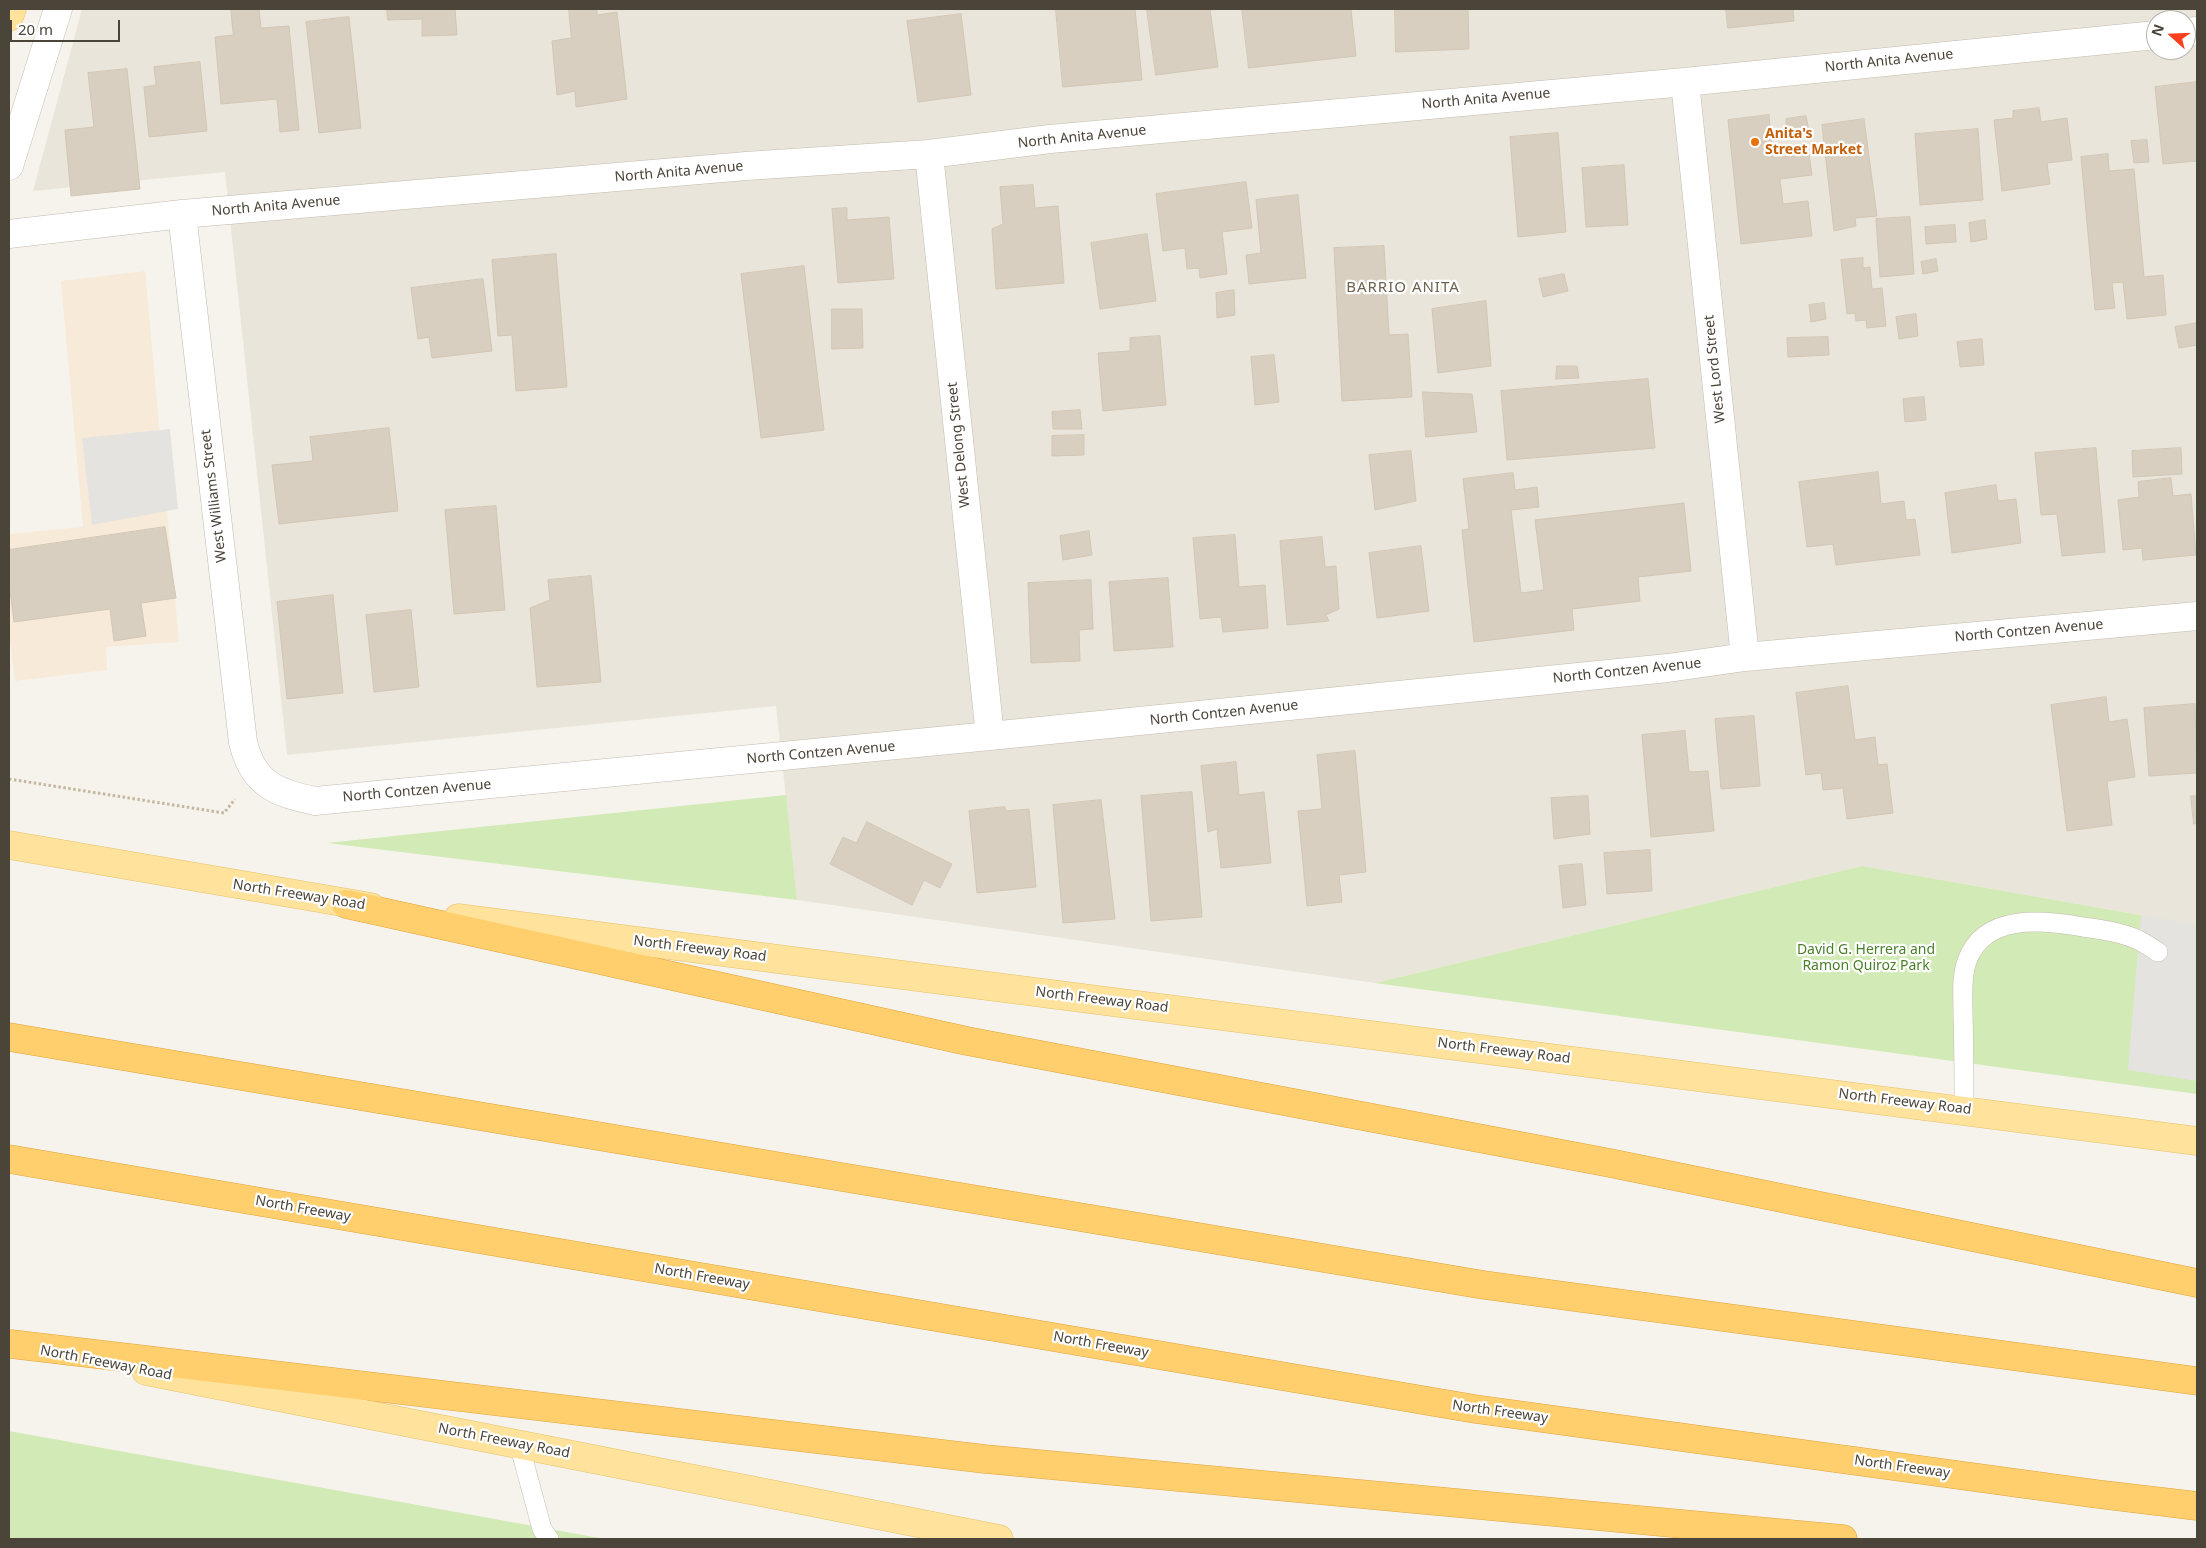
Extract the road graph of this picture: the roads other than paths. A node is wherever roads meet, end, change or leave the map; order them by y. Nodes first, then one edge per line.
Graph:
1 (12, 9) edge
2 (58, 9) edge
3 (9, 17) edge
4 (2146, 36) edge
5 (1685, 82) junction
6 (929, 154) junction
7 (9, 166) edge
8 (182, 214) junction
9 (9, 234) edge
10 (2197, 616) edge
11 (1745, 657) junction
12 (990, 736) junction
13 (257, 774) joint
14 (9, 845) edge
15 (346, 904) junction
16 (2158, 952) dead end
17 (9, 1038) edge
18 (1964, 1110) junction
19 (2197, 1141) edge
20 (9, 1159) edge
21 (2197, 1283) edge
22 (10, 1344) edge
23 (2197, 1381) edge
24 (519, 1444) junction
25 (2197, 1506) edge
26 (549, 1539) edge
27 (998, 1539) edge
28 (1843, 1539) edge

1 - 3 main road
2 - 7 street
4 - 5 street, North Anita Avenue
5 - 6 street, North Anita Avenue
5 - 11 street, West Lord Street
6 - 8 street, North Anita Avenue
6 - 12 street, West Delong Street
8 - 9 street, North Anita Avenue
8 - 13 street, West Williams Street
10 - 11 street, North Contzen Avenue
11 - 12 street, North Contzen Avenue
12 - 13 street, North Contzen Avenue
14 - 15 main road, North Freeway Road
15 - 18 main road, North Freeway Road
15 - 21 highway
16 - 18 lane
17 - 23 highway
18 - 19 main road, North Freeway Road
20 - 25 highway, North Freeway
22 - 24 main road, North Freeway Road
22 - 28 highway
24 - 26 lane
24 - 27 main road, North Freeway Road

